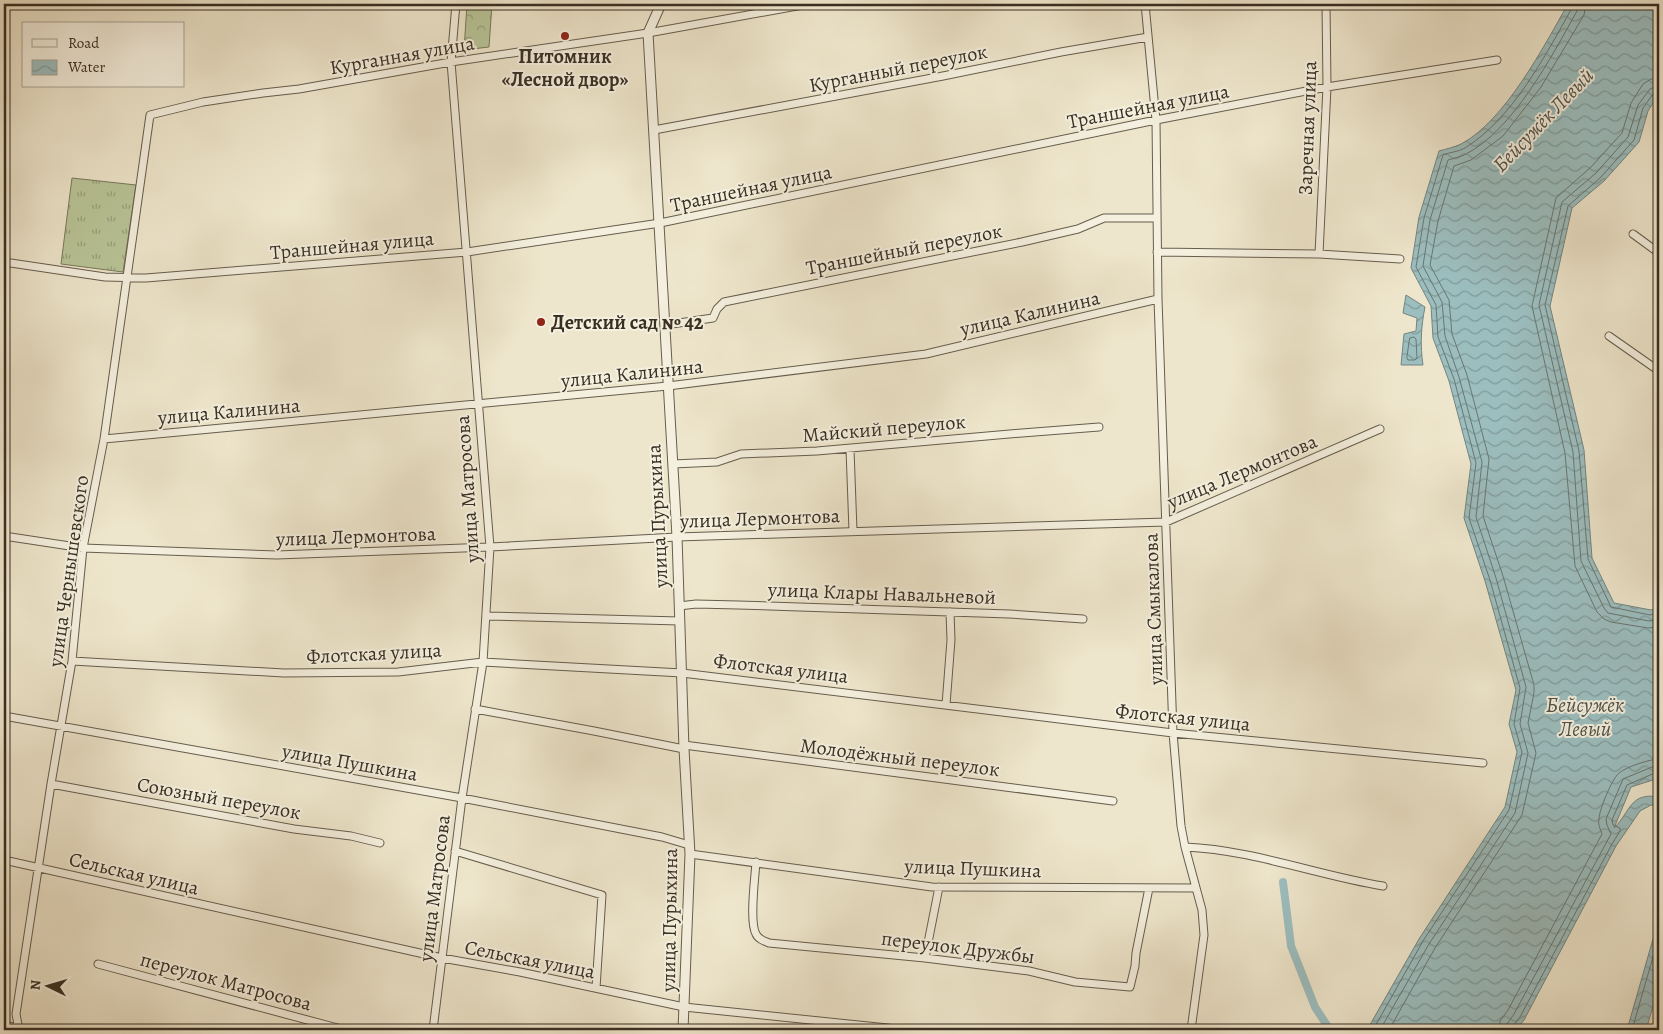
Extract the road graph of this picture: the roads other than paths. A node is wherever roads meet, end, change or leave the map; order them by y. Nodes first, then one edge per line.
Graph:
1 (456, 4) edge
2 (661, 4) edge
3 (808, 4) edge
4 (1145, 4) edge
5 (1326, 4) edge
6 (648, 33) junction
7 (1148, 37) junction
8 (1497, 60) dead end
9 (452, 62) junction
10 (1327, 87) junction
11 (150, 115) joint
12 (1156, 120) junction
13 (654, 130) junction
14 (1157, 218) junction
15 (660, 223) junction
16 (1633, 234) dead end
17 (467, 252) junction
18 (1157, 252) junction
19 (1659, 253) edge
20 (1319, 254) junction
21 (1400, 259) dead end
22 (4, 262) edge
23 (126, 276) junction
24 (1158, 299) junction
25 (665, 325) junction
26 (1609, 336) dead end
27 (1659, 371) edge
28 (668, 386) junction
29 (478, 405) junction
30 (1099, 427) dead end
31 (1380, 429) dead end
32 (104, 438) junction
33 (850, 449) junction
34 (673, 464) junction
35 (1166, 522) junction
36 (853, 532) junction
37 (4, 536) edge
38 (676, 537) junction
39 (490, 547) junction
40 (83, 548) junction
41 (679, 606) junction
42 (950, 612) junction
43 (486, 616) junction
44 (1083, 619) dead end
45 (680, 621) junction
46 (72, 661) junction
47 (483, 662) junction
48 (682, 673) junction
49 (946, 705) junction
50 (475, 709) junction
51 (4, 716) edge
52 (61, 726) junction
53 (1173, 733) junction
54 (684, 747) junction
55 (1483, 763) dead end
56 (51, 784) junction
57 (462, 798) junction
58 (1112, 801) dead end
59 (380, 843) dead end
60 (1185, 847) junction
61 (689, 849) junction
62 (455, 851) junction
63 (4, 860) edge
64 (756, 862) junction
65 (38, 868) junction
66 (1383, 886) dead end
67 (939, 887) junction
68 (1149, 888) junction
69 (1196, 888) junction
70 (442, 958) junction
71 (925, 958) junction
72 (98, 964) dead end
73 (596, 988) junction
74 (684, 1007) junction
75 (4, 1025) edge
76 (21, 1030) edge
77 (345, 1030) edge
78 (433, 1030) edge
79 (683, 1030) edge
80 (907, 1030) edge
81 (1191, 1030) edge

1 - 9 street, улица Матросова
2 - 6 street, улица Пурыхина
3 - 6 street, Курганная улица
4 - 7 street, улица Смыкалова
5 - 10 street, Заречная улица
6 - 9 street, Курганная улица
6 - 13 street, улица Пурыхина
7 - 12 street, улица Смыкалова
7 - 13 street, Курганный переулок
8 - 10 street, Траншейная улица
9 - 11 street, Курганная улица
9 - 17 street, улица Матросова
10 - 12 street, Траншейная улица
10 - 20 street, Заречная улица
11 - 23 street, улица Чернышевского
12 - 14 street, улица Смыкалова
12 - 15 street, Траншейная улица
13 - 15 street, улица Пурыхина
14 - 18 street, улица Смыкалова
14 - 25 street, Траншейный переулок
15 - 17 street, Траншейная улица
15 - 25 street, улица Пурыхина
16 - 19 street
17 - 23 street, Траншейная улица
17 - 29 street, улица Матросова
18 - 20 street
18 - 24 street, улица Смыкалова
20 - 21 street
22 - 23 street, Траншейная улица
23 - 32 street, улица Чернышевского
24 - 28 street, улица Калинина
24 - 35 street, улица Смыкалова
25 - 28 street, улица Пурыхина
26 - 27 street
28 - 29 street, улица Калинина
28 - 34 street, улица Пурыхина
29 - 32 street, улица Калинина
29 - 39 street, улица Матросова
30 - 33 street, Майский переулок
31 - 35 street, улица Лермонтова
32 - 40 street, улица Чернышевского
33 - 34 street, Майский переулок
33 - 36 street
34 - 38 street, улица Пурыхина
35 - 36 street, улица Лермонтова
35 - 53 street, улица Смыкалова
36 - 38 street, улица Лермонтова
37 - 40 street, улица Лермонтова
38 - 39 street, улица Лермонтова
38 - 41 street, улица Пурыхина
39 - 40 street, улица Лермонтова
39 - 43 street, улица Матросова
40 - 46 street, улица Чернышевского
41 - 42 street, улица Клары Навальневой
41 - 45 street, улица Пурыхина
42 - 44 street, улица Клары Навальневой
42 - 49 street
43 - 45 street
43 - 47 street, улица Матросова
45 - 48 street, улица Пурыхина
46 - 47 street, Флотская улица
46 - 52 street, улица Чернышевского
47 - 48 street, Флотская улица
47 - 50 street, улица Матросова
48 - 49 street, Флотская улица
48 - 54 street, улица Пурыхина
49 - 53 street, Флотская улица
50 - 54 street, Молодёжный переулок
50 - 57 street, улица Матросова
51 - 52 street, улица Пушкина
52 - 56 street, улица Чернышевского
52 - 57 street, улица Пушкина
53 - 55 street, Флотская улица
53 - 60 street, улица Смыкалова
54 - 58 street, Молодёжный переулок
54 - 61 street, улица Пурыхина
56 - 59 street, Союзный переулок
56 - 65 street, улица Чернышевского
57 - 61 street, улица Пушкина
57 - 62 street, улица Матросова
60 - 66 street
60 - 69 street, улица Смыкалова
61 - 64 street, улица Пушкина
61 - 74 street, улица Пурыхина
62 - 70 street, улица Матросова
62 - 73 street
63 - 65 street, Сельская улица
64 - 67 street, улица Пушкина
64 - 71 street, переулок Дружбы
65 - 70 street, Сельская улица
65 - 76 street, улица Чернышевского
67 - 68 street, улица Пушкина
67 - 71 street
68 - 69 street, улица Пушкина
68 - 71 street, переулок Дружбы
69 - 81 street, улица Смыкалова
70 - 73 street, Сельская улица
70 - 78 street, улица Матросова
72 - 77 street, переулок Матросова
73 - 74 street, Сельская улица
74 - 79 street, улица Пурыхина
74 - 80 street, Сельская улица
75 - 76 street

